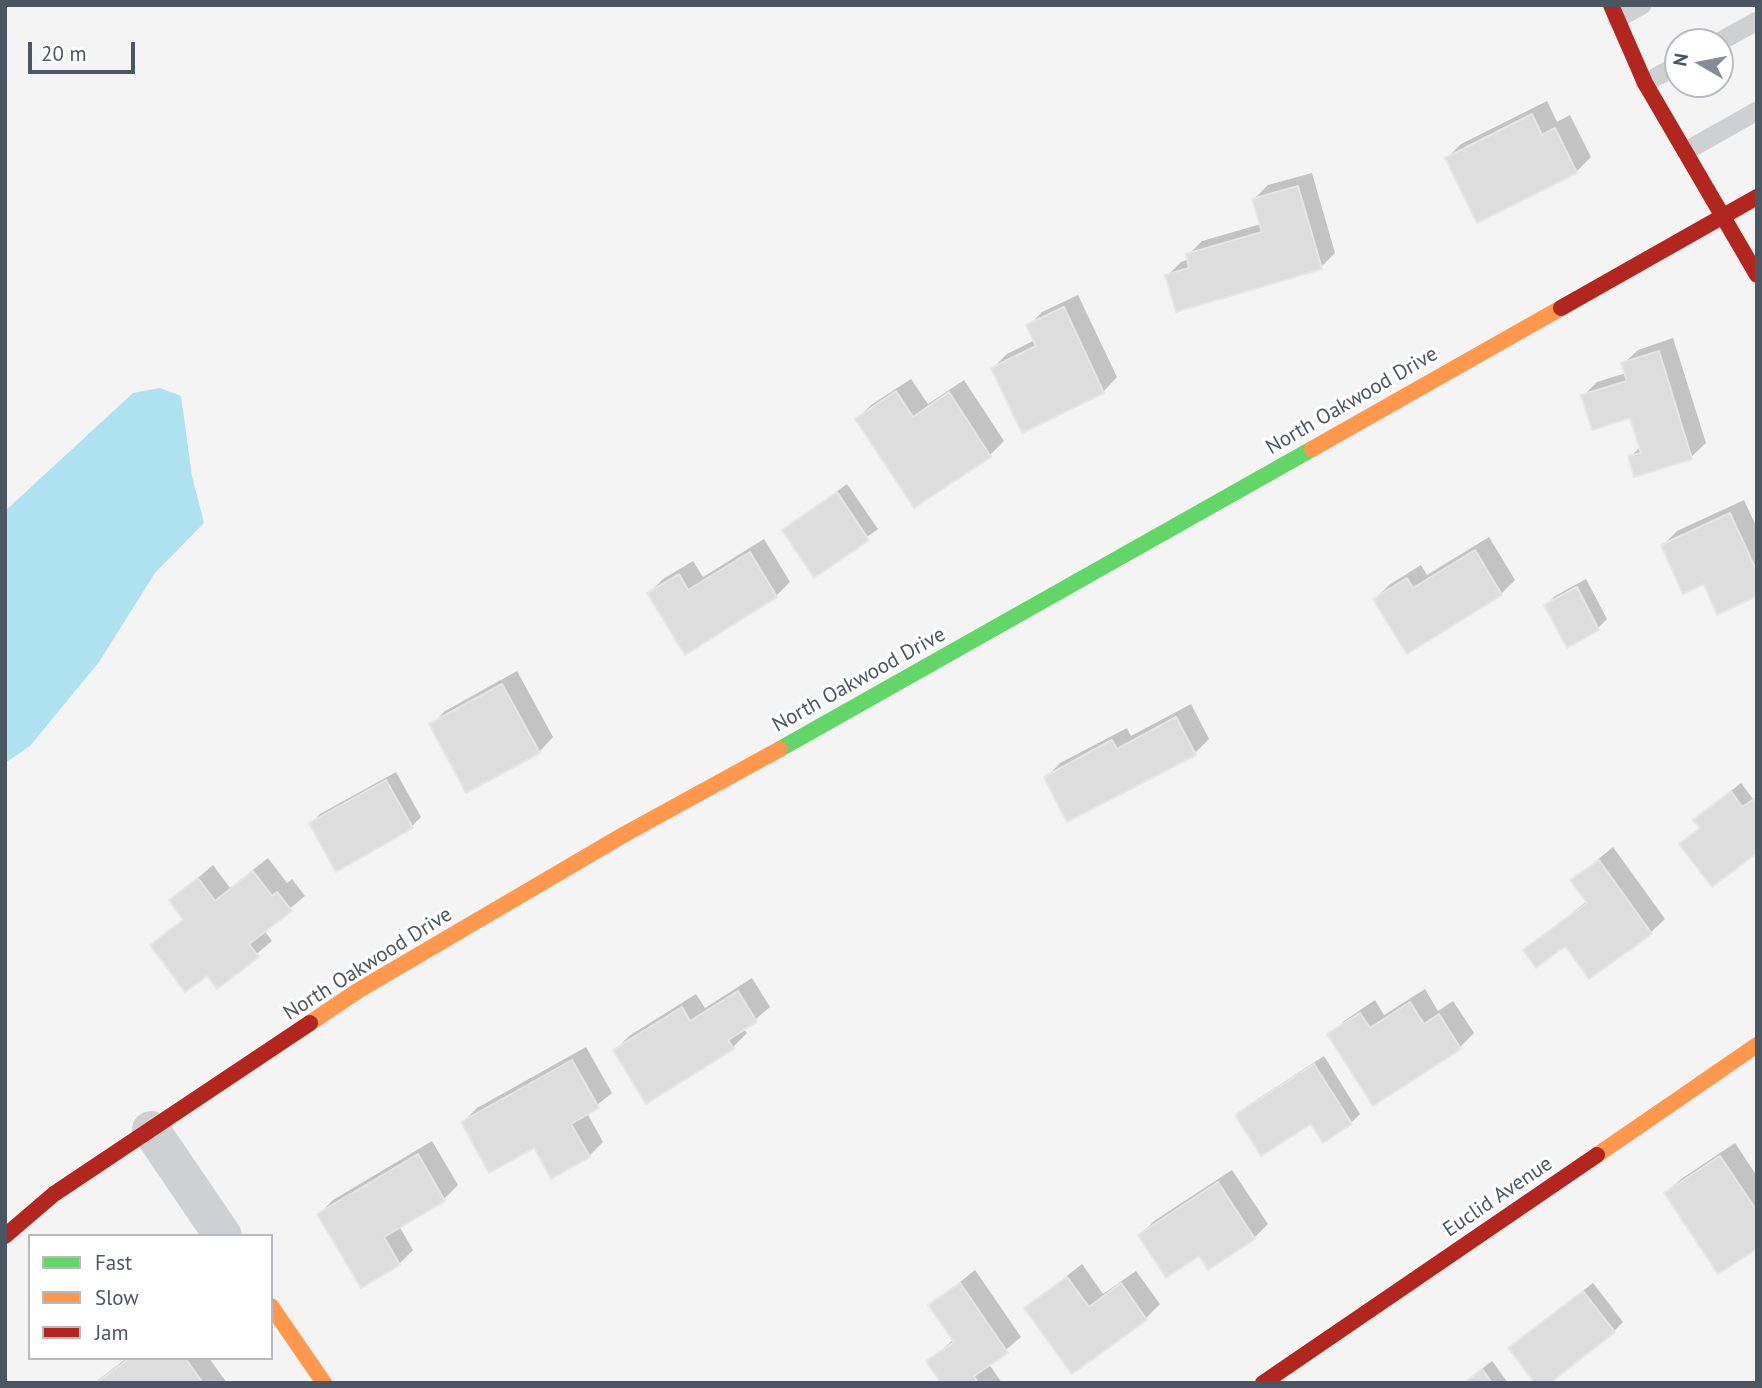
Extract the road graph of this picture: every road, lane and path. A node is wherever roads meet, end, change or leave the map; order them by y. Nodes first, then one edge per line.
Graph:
1 (1642, 5) edge
2 (1614, 12) edge
3 (1757, 21) edge
4 (1734, 34) edge
5 (1664, 73) edge
6 (1645, 83) junction
7 (1757, 111) edge
8 (1686, 151) junction
9 (1757, 197) edge
10 (1724, 214) junction
11 (1757, 275) edge
12 (1757, 1045) edge
13 (151, 1130) junction
14 (222, 1234) edge
15 (5, 1236) edge
16 (273, 1309) edge
17 (324, 1383) edge
18 (1263, 1383) edge

1 - 2 lane
2 - 6 street
3 - 4 lane
5 - 6 lane
6 - 8 street
7 - 8 lane
8 - 10 street
9 - 10 street, North Oakwood Drive
10 - 11 street
10 - 13 street, North Oakwood Drive
12 - 18 street, Euclid Avenue
13 - 14 street
13 - 15 street, North Oakwood Drive
16 - 17 street

